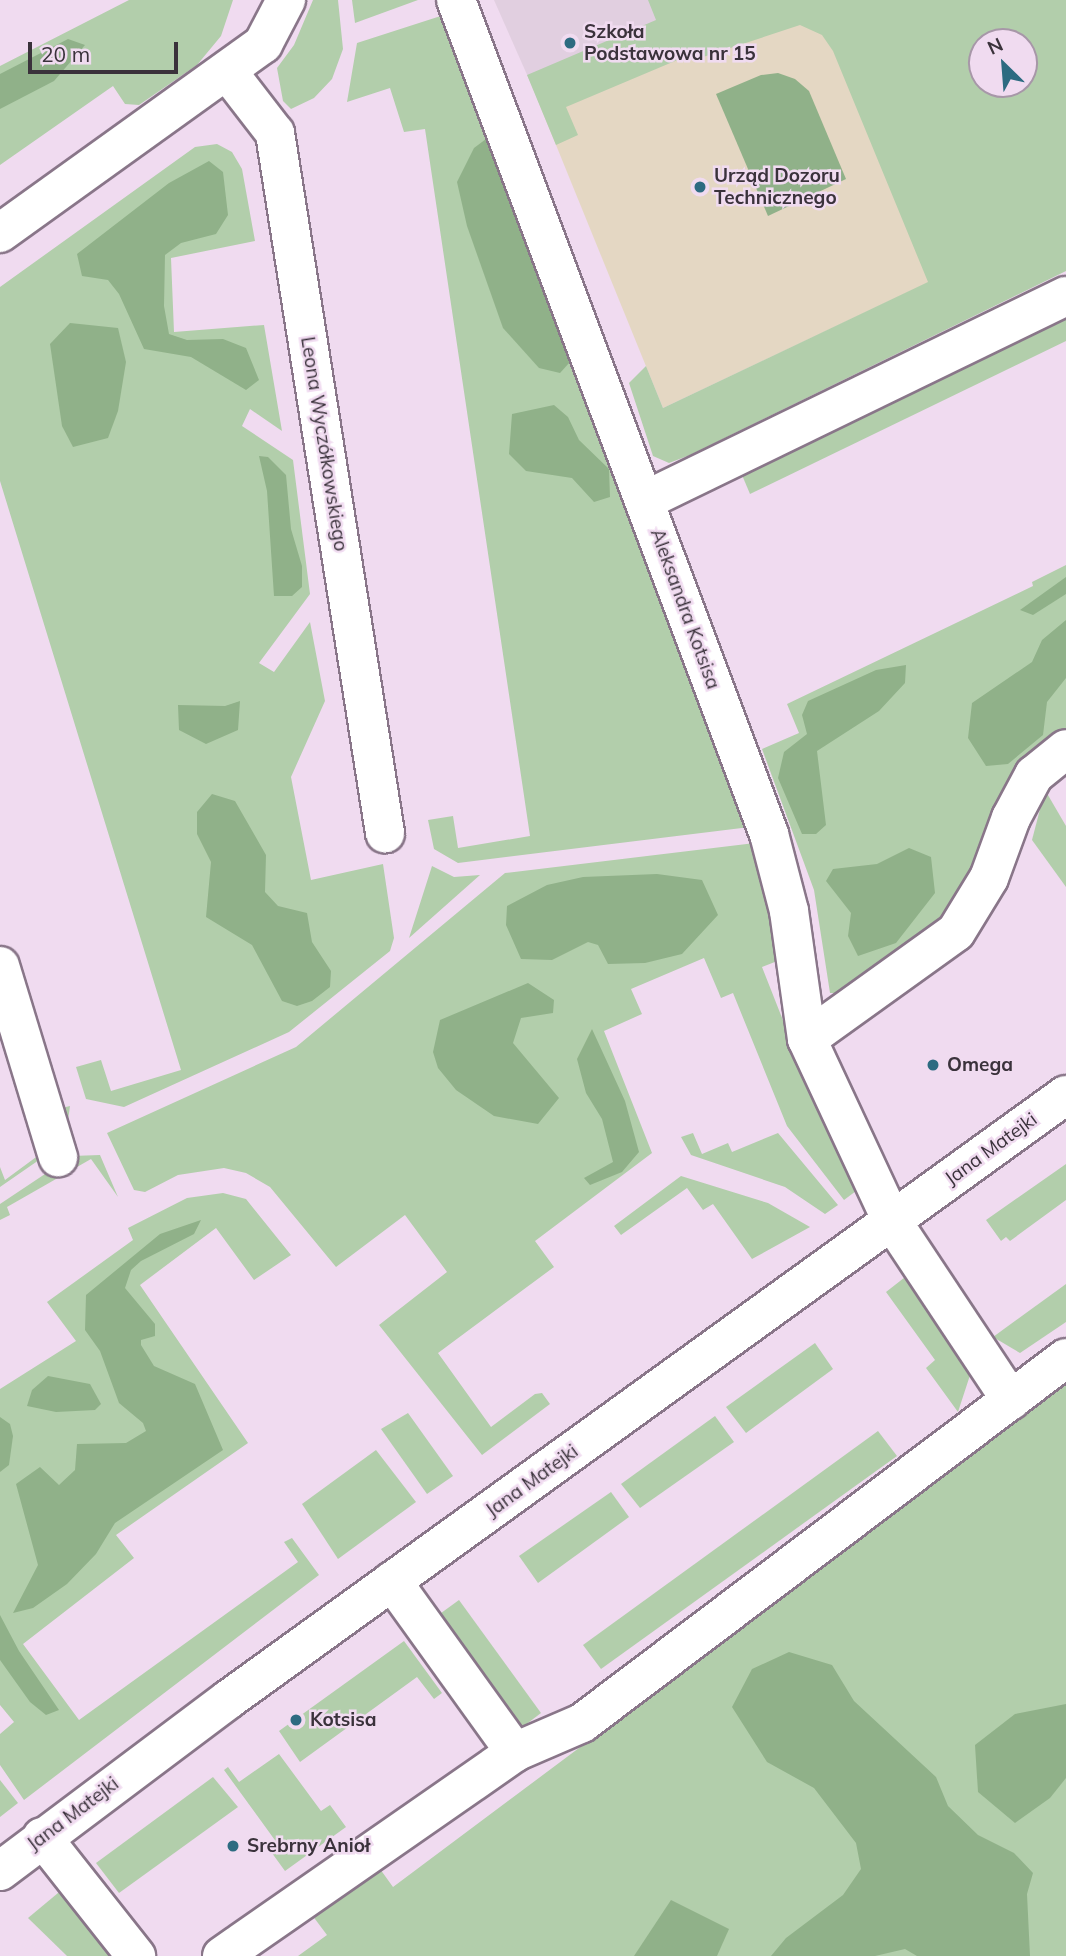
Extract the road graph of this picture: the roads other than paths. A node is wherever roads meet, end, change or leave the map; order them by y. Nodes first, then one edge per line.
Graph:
1 (286, 0) edge
2 (456, 0) edge
3 (227, 71) junction
4 (0, 233) edge
5 (1066, 296) edge
6 (646, 500) junction
7 (1066, 749) edge
8 (385, 833) dead end
9 (0, 966) edge
10 (807, 1039) junction
11 (1066, 1095) edge
12 (58, 1157) dead end
13 (892, 1221) junction
14 (1066, 1358) edge
15 (1011, 1400) junction
16 (392, 1581) junction
17 (514, 1752) junction
18 (42, 1837) junction
19 (0, 1871) edge
20 (136, 1956) edge
21 (222, 1956) edge

1 - 3 street
2 - 6 street, Aleksandra Kotsisa
3 - 4 street
3 - 8 street, Leona Wyczółkowskiego
5 - 6 street
6 - 10 street, Aleksandra Kotsisa
7 - 10 street
9 - 12 street
10 - 13 street, Aleksandra Kotsisa
11 - 13 street, Jana Matejki
13 - 15 street, Aleksandra Kotsisa
13 - 16 street, Jana Matejki
14 - 15 street
15 - 17 street
16 - 17 street
16 - 18 street, Jana Matejki
17 - 21 street
18 - 19 street, Jana Matejki
18 - 20 street

